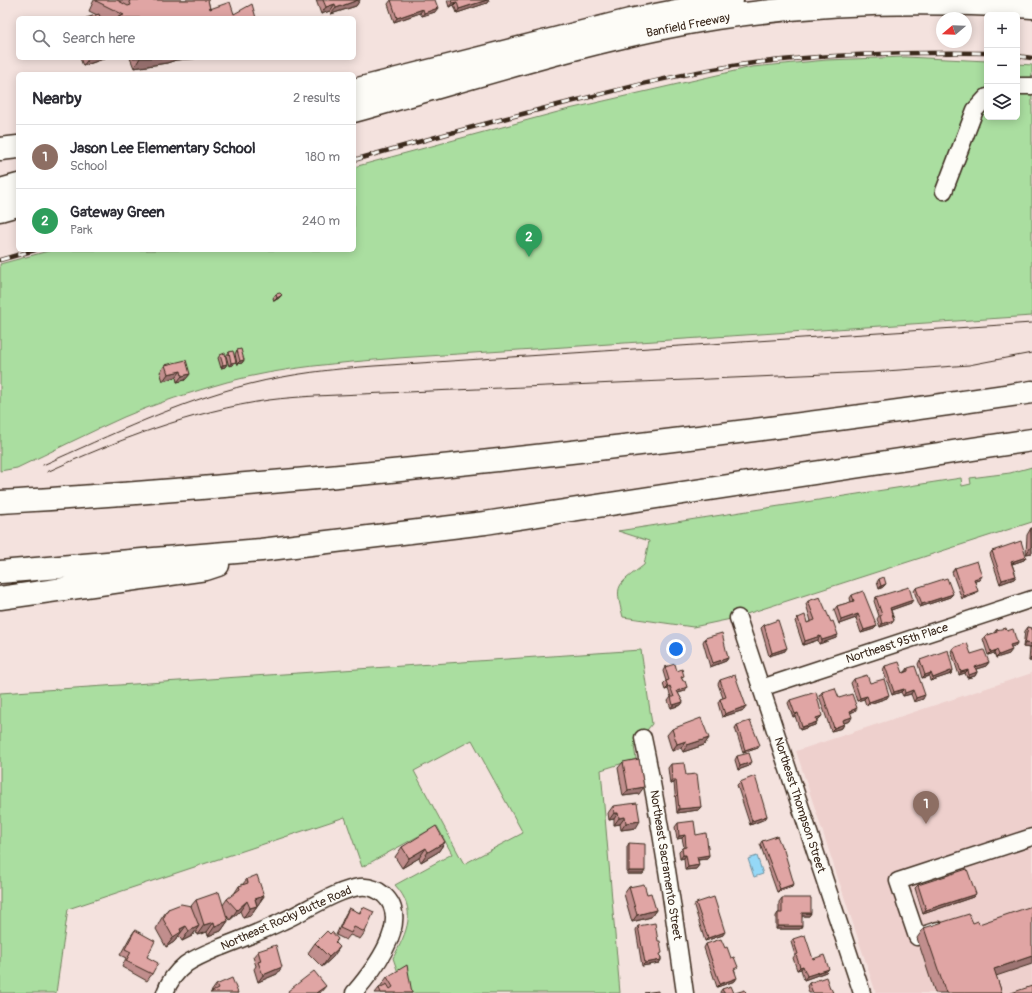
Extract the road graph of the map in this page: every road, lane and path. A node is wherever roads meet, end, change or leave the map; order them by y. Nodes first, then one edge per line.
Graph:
1 (732, 0) edge
2 (1032, 7) edge
3 (1020, 86) edge
4 (1032, 86) edge
5 (356, 90) edge
6 (984, 100) edge
7 (356, 110) edge
8 (16, 147) edge
9 (0, 149) edge
10 (16, 186) edge
11 (0, 190) edge
12 (944, 191) dead end
13 (16, 206) edge
14 (0, 210) edge
15 (1032, 392) edge
16 (1032, 440) edge
17 (0, 502) edge
18 (261, 550) junction
19 (0, 572) edge
20 (0, 598) edge
21 (1032, 599) edge
22 (738, 618) dead end
23 (761, 688) junction
24 (643, 738) dead end
25 (1032, 837) edge
26 (952, 928) edge
27 (165, 993) edge
28 (354, 993) edge
29 (685, 993) edge
30 (862, 993) edge

1 - 5 highway, Banfield Freeway
2 - 7 highway, Banfield Freeway
3 - 4 street
6 - 12 street
8 - 9 highway
10 - 11 highway
13 - 14 highway
15 - 17 highway
16 - 18 highway
18 - 19 highway
18 - 20 highway
21 - 23 street, Northeast 95th Place
22 - 23 street, Northeast Thompson Street
23 - 30 street, Northeast Thompson Street
24 - 29 street, Northeast Sacramento Street
25 - 26 street
27 - 28 street, Northeast Rocky Butte Road

